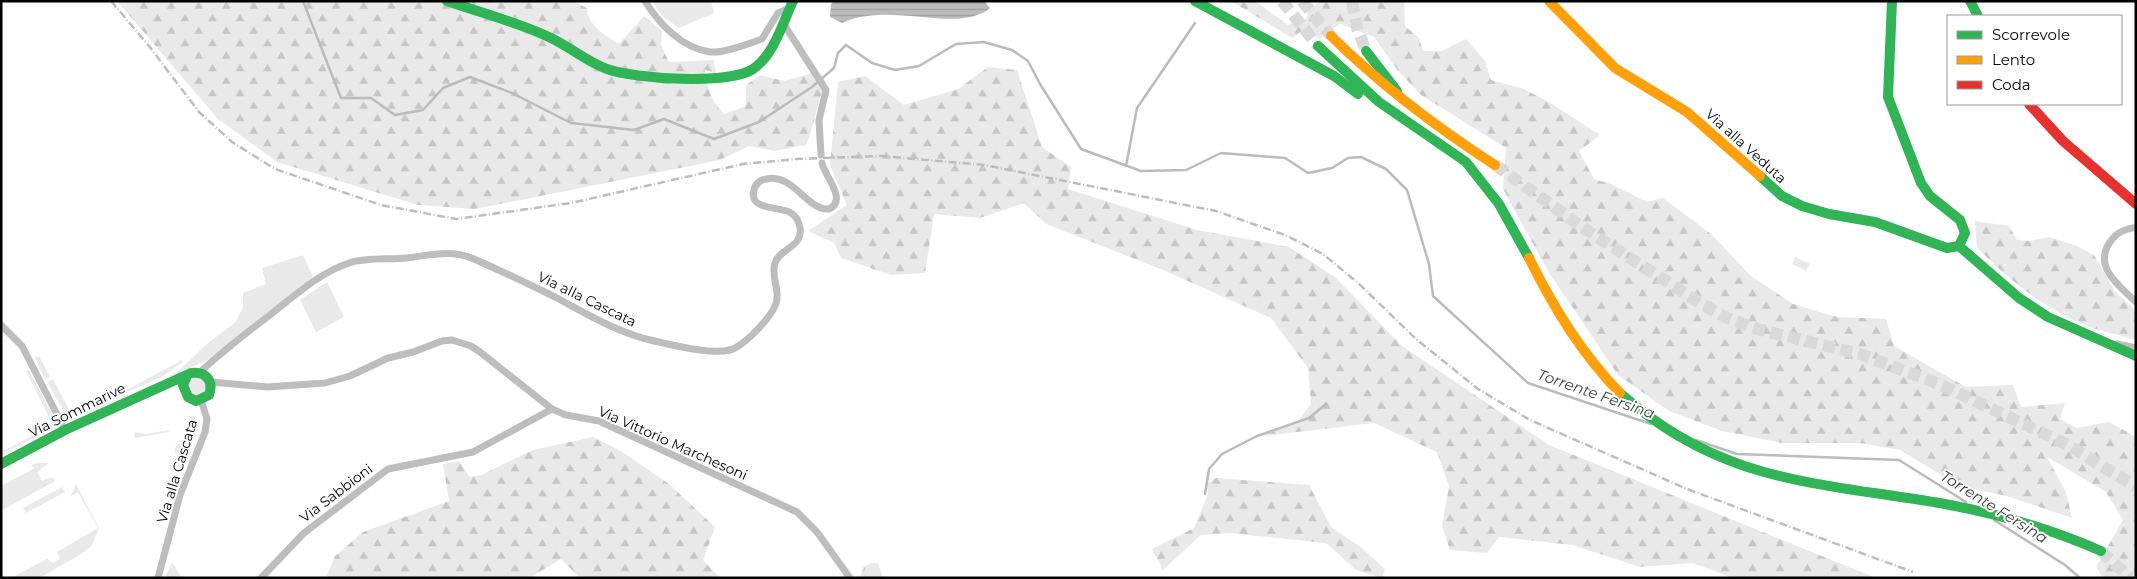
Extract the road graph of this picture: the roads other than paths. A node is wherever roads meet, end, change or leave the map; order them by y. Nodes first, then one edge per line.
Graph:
1 (447, 1) edge
2 (645, 1) edge
3 (794, 1) edge
4 (1196, 1) edge
5 (1549, 1) edge
6 (1892, 1) edge
7 (1970, 1) edge
8 (788, 12) junction
9 (1977, 15) edge
10 (783, 23) junction
11 (1331, 36) tunnel mouth
12 (1318, 46) tunnel mouth
13 (1366, 51) tunnel mouth
14 (1399, 98) junction
15 (2030, 105) edge
16 (1388, 110) junction
17 (1495, 165) tunnel mouth
18 (2136, 204) edge
19 (2134, 228) edge
20 (1959, 246) junction
21 (2136, 302) edge
22 (1, 325) edge
23 (2102, 342) junction
24 (2136, 348) edge
25 (2136, 356) edge
26 (200, 372) junction
27 (187, 376) junction
28 (211, 382) junction
29 (166, 385) junction
30 (185, 394) junction
31 (201, 400) junction
32 (552, 409) junction
33 (66, 430) junction
34 (1, 464) edge
35 (2101, 551) tunnel mouth
36 (158, 578) edge
37 (261, 578) edge
38 (850, 578) edge

1 - 10 main road
2 - 8 street
3 - 8 main road
4 - 16 main road
5 - 20 main road, Via alla Veduta
6 - 20 main road
7 - 9 main road
8 - 10 main road
10 - 26 street, Via alla Cascata
11 - 14 main road
12 - 16 main road
13 - 14 main road
14 - 17 main road
15 - 18 main road
16 - 35 main road
19 - 21 street
20 - 23 main road
22 - 33 street
23 - 24 street
23 - 25 main road
26 - 27 main road
26 - 28 main road
27 - 29 main road, Via Sommarive
27 - 30 main road
28 - 31 main road
28 - 32 street, Via Vittorio Marchesoni
29 - 30 main road
29 - 33 main road, Via Sommarive
30 - 31 main road
31 - 36 street, Via alla Cascata
32 - 37 street, Via Sabbioni
32 - 38 street, Via Vittorio Marchesoni
33 - 34 main road, Via Sommarive

